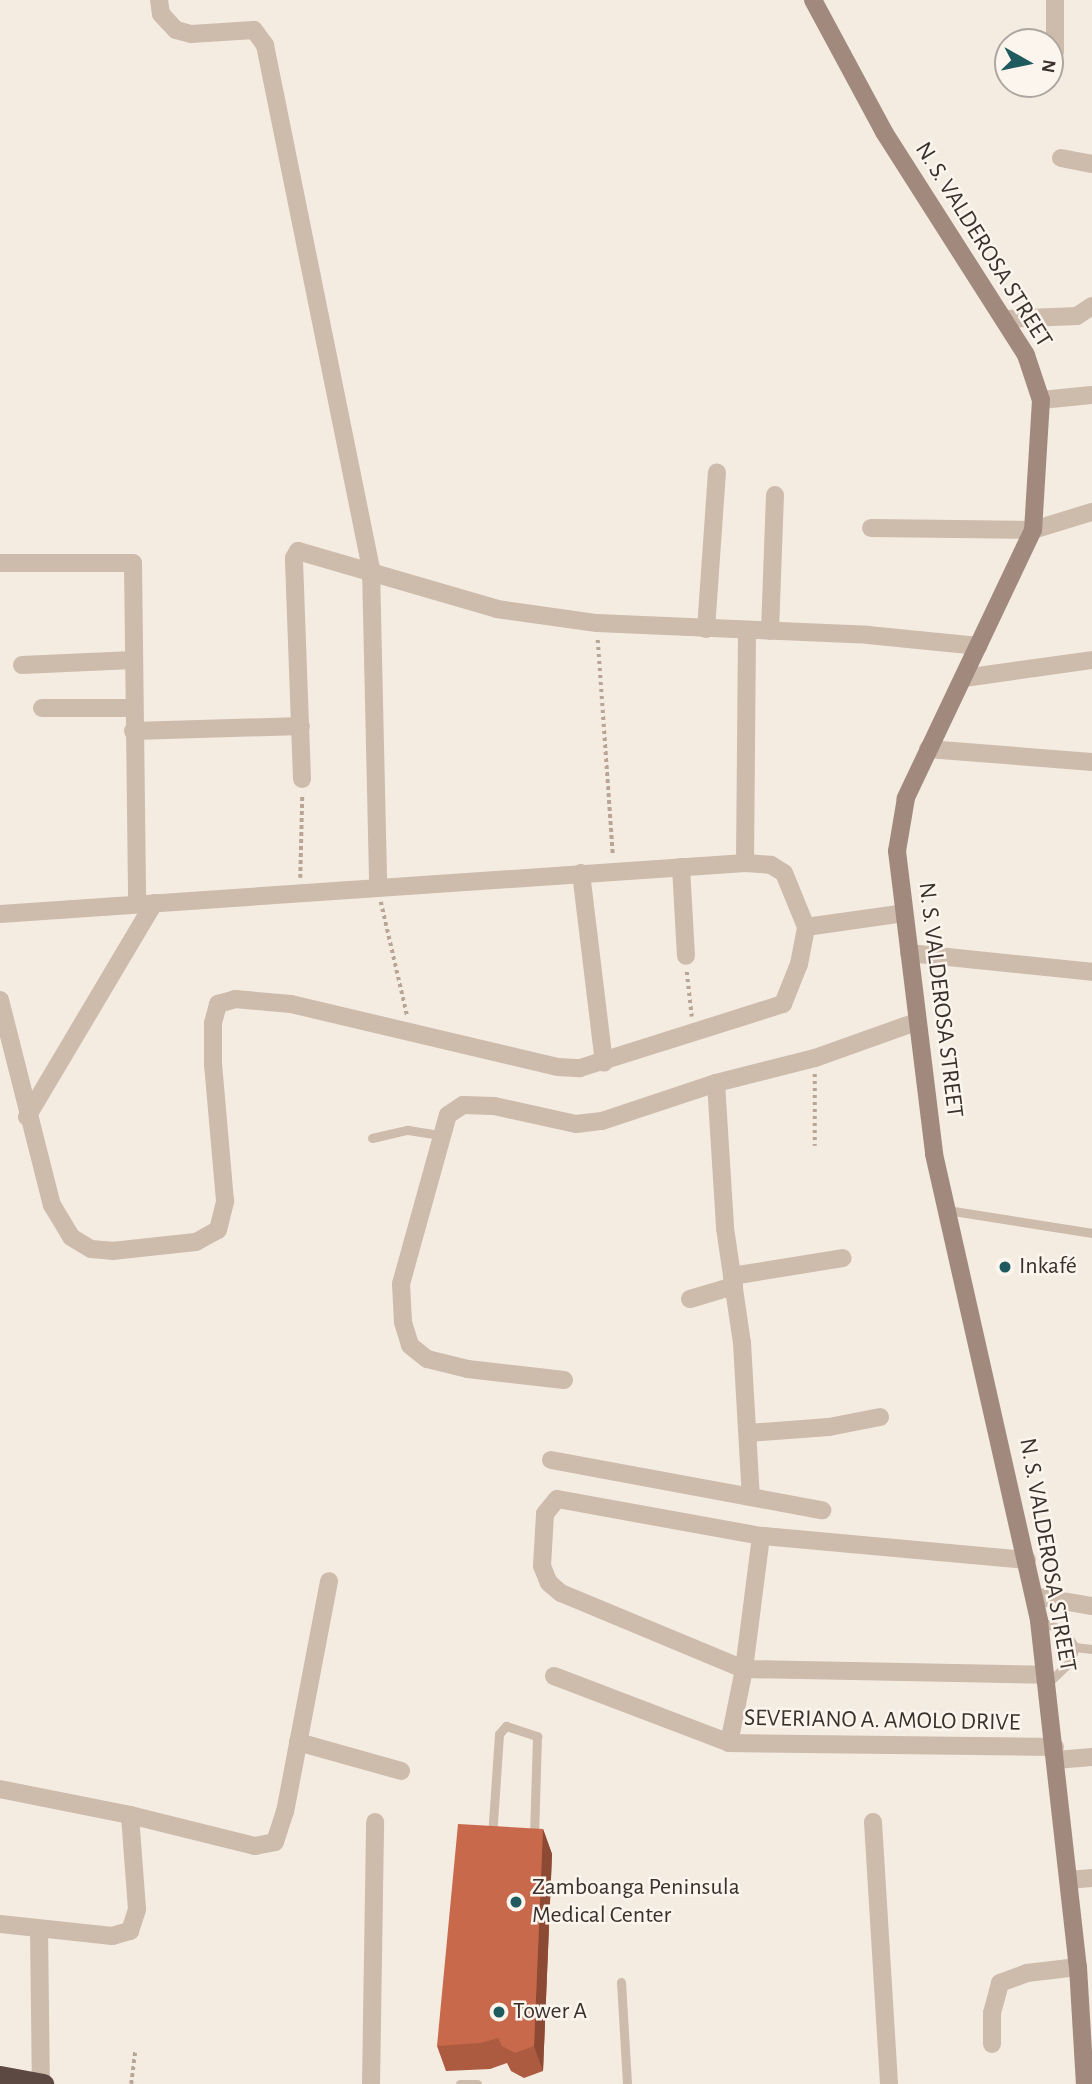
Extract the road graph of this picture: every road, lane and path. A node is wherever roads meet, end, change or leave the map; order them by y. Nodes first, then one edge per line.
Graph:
1 (159, 0) edge
2 (813, 0) edge
3 (1055, 0) edge
4 (1055, 28) edge
5 (1060, 158) dead end
6 (1092, 164) edge
7 (1092, 306) edge
8 (1005, 319) junction
9 (1092, 394) edge
10 (1041, 400) junction
11 (717, 472) dead end
12 (775, 495) dead end
13 (1092, 512) edge
14 (871, 528) dead end
15 (1033, 530) junction
16 (0, 563) edge
17 (371, 569) junction
18 (597, 624) junction
19 (706, 629) junction
20 (747, 630) junction
21 (770, 631) junction
22 (978, 646) junction
23 (133, 660) junction
24 (1092, 660) edge
25 (22, 665) dead end
26 (964, 678) junction
27 (43, 708) dead end
28 (133, 708) junction
29 (301, 726) junction
30 (133, 731) junction
31 (928, 749) junction
32 (1092, 762) edge
33 (302, 779) joint
34 (745, 863) junction
35 (681, 867) junction
36 (614, 871) junction
37 (581, 873) junction
38 (378, 887) junction
39 (300, 893) junction
40 (145, 903) junction
41 (904, 913) junction
42 (0, 914) edge
43 (806, 927) junction
44 (909, 953) junction
45 (686, 956) joint
46 (1092, 972) edge
47 (0, 1000) edge
48 (916, 1022) junction
49 (410, 1030) junction
50 (694, 1035) junction
51 (815, 1058) junction
52 (604, 1063) junction
53 (716, 1083) junction
54 (27, 1117) junction
55 (439, 1135) junction
56 (372, 1138) dead end
57 (815, 1146) dead end
58 (947, 1209) junction
59 (1092, 1233) edge
60 (843, 1258) dead end
61 (733, 1281) junction
62 (690, 1299) dead end
63 (565, 1380) dead end
64 (880, 1418) dead end
65 (748, 1433) junction
66 (551, 1460) dead end
67 (751, 1497) junction
68 (822, 1510) dead end
69 (761, 1536) junction
70 (1027, 1560) junction
71 (329, 1581) dead end
72 (1034, 1596) junction
73 (1092, 1606) edge
74 (1039, 1621) junction
75 (1075, 1647) junction
76 (1092, 1649) edge
77 (744, 1669) junction
78 (554, 1676) dead end
79 (1045, 1680) junction
80 (298, 1742) junction
81 (729, 1743) junction
82 (1056, 1753) junction
83 (1092, 1757) edge
84 (401, 1771) dead end
85 (0, 1789) edge
86 (130, 1815) junction
87 (375, 1822) dead end
88 (873, 1822) dead end
89 (492, 1846) edge
90 (534, 1848) edge
91 (1092, 1878) edge
92 (1069, 1880) junction
93 (0, 1924) edge
94 (40, 1929) junction
95 (1078, 1967) junction
96 (621, 1982) dead end
97 (992, 2045) dead end
98 (135, 2051) dead end
99 (0, 2076) edge
100 (42, 2084) edge
101 (131, 2084) edge
102 (371, 2084) edge
103 (460, 2084) edge
104 (477, 2084) edge
105 (627, 2084) edge
106 (889, 2084) edge
107 (1085, 2084) edge

1 - 17 street
2 - 8 main road, N. S. VALDEROSA STREET
3 - 4 street
5 - 6 street
7 - 8 street
8 - 10 main road, N. S. VALDEROSA STREET
9 - 10 street
10 - 15 main road, N. S. VALDEROSA STREET
11 - 19 street
12 - 21 street
13 - 15 street
14 - 15 street
15 - 22 main road, N. S. VALDEROSA STREET
16 - 23 street
17 - 18 street
17 - 29 street
17 - 38 street
18 - 19 street
18 - 36 path
19 - 20 street
20 - 21 street
20 - 34 street
21 - 22 street
22 - 26 main road, N. S. VALDEROSA STREET
23 - 25 street
23 - 28 street
24 - 26 street
26 - 31 main road, N. S. VALDEROSA STREET
27 - 28 street
28 - 30 street
29 - 30 street
29 - 33 street
30 - 40 street
31 - 32 street
31 - 41 main road, N. S. VALDEROSA STREET
33 - 39 path
34 - 35 street
34 - 43 street
35 - 36 street
35 - 45 street
36 - 37 street
37 - 38 street
37 - 52 street
38 - 39 street
38 - 49 path
39 - 40 street
40 - 42 street
40 - 54 street
41 - 43 street
41 - 44 main road, N. S. VALDEROSA STREET
43 - 50 street
44 - 46 street
44 - 48 main road, N. S. VALDEROSA STREET
45 - 50 path
47 - 54 street
48 - 51 street
48 - 58 main road, N. S. VALDEROSA STREET
49 - 52 street
49 - 54 street
50 - 52 street
51 - 53 street
51 - 57 path
53 - 55 street
53 - 61 street
55 - 56 lane
55 - 63 street
58 - 59 lane
58 - 70 main road, N. S. VALDEROSA STREET
60 - 61 street
61 - 62 street
61 - 65 street
64 - 65 street
65 - 67 street
66 - 67 street
67 - 68 street
69 - 70 street
69 - 77 street
69 - 77 street
70 - 72 main road, N. S. VALDEROSA STREET
71 - 80 street
72 - 73 street
72 - 74 main road, N. S. VALDEROSA STREET
74 - 75 lane
74 - 79 main road, N. S. VALDEROSA STREET
75 - 76 lane
75 - 79 lane
77 - 79 street
77 - 81 street
78 - 81 street, SEVERIANO A. AMOLO DRIVE
79 - 82 main road, N. S. VALDEROSA STREET
80 - 84 street
80 - 86 street
81 - 82 street, SEVERIANO A. AMOLO DRIVE
82 - 83 street, SEVERIANO A. AMOLO DRIVE
82 - 92 main road, N. S. VALDEROSA STREET
85 - 86 street
86 - 94 street
87 - 102 street
88 - 106 street
89 - 90 lane
91 - 92 street
92 - 95 main road, N. S. VALDEROSA STREET
93 - 94 street
94 - 100 street
95 - 97 street
95 - 107 main road, N. S. VALDEROSA STREET
96 - 105 lane
98 - 101 path
99 - 100 highway
103 - 104 lane

